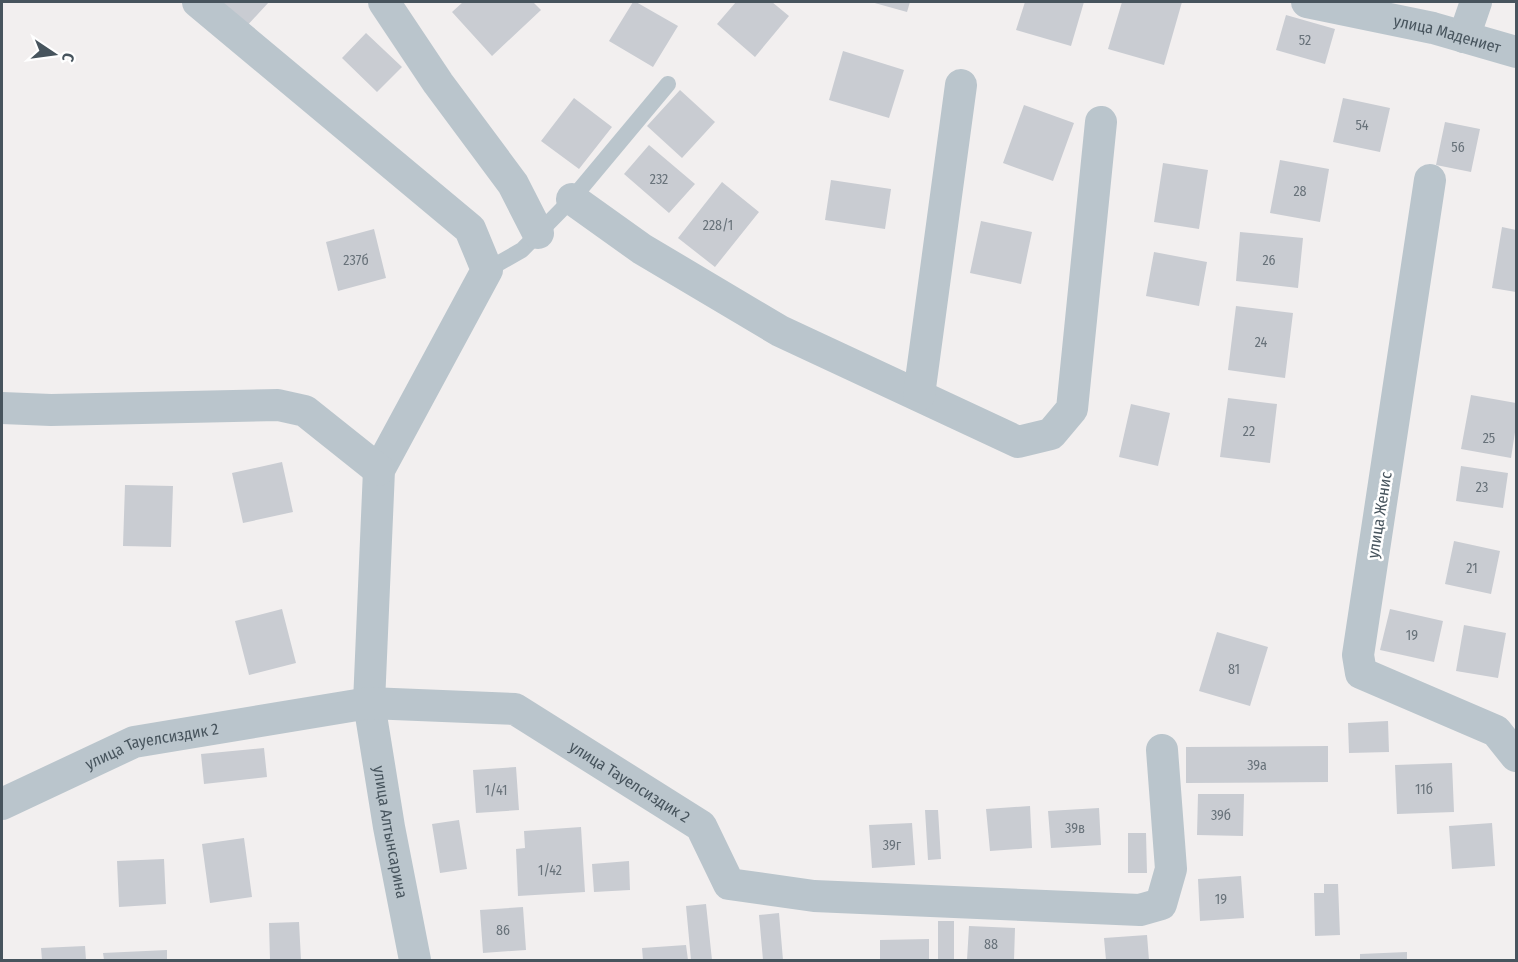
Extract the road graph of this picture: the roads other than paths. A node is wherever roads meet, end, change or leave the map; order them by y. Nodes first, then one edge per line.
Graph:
1 (198, 2) edge
2 (384, 2) edge
3 (1306, 2) edge
4 (1476, 2) edge
5 (1464, 37) junction
6 (1516, 52) edge
7 (668, 84) dead end
8 (961, 85) dead end
9 (1101, 122) dead end
10 (1430, 180) dead end
11 (572, 199) junction
12 (538, 233) junction
13 (487, 270) junction
14 (919, 395) junction
15 (2, 408) edge
16 (379, 470) junction
17 (369, 703) junction
18 (1162, 750) dead end
19 (1516, 756) edge
20 (2, 804) edge
21 (414, 960) edge

1 - 13 street
2 - 12 street
3 - 5 street, улица Мадениет
4 - 5 street
5 - 6 street, улица Мадениет
7 - 11 lane
8 - 14 street
9 - 14 street
10 - 19 street, улица Женис
11 - 12 lane
11 - 14 street
12 - 13 lane
13 - 16 street
15 - 16 street
16 - 17 street, улица Алтынсарина
17 - 18 street, улица Тауелсиздик 2
17 - 20 street, улица Тауелсиздик 2
17 - 21 street, улица Алтынсарина

